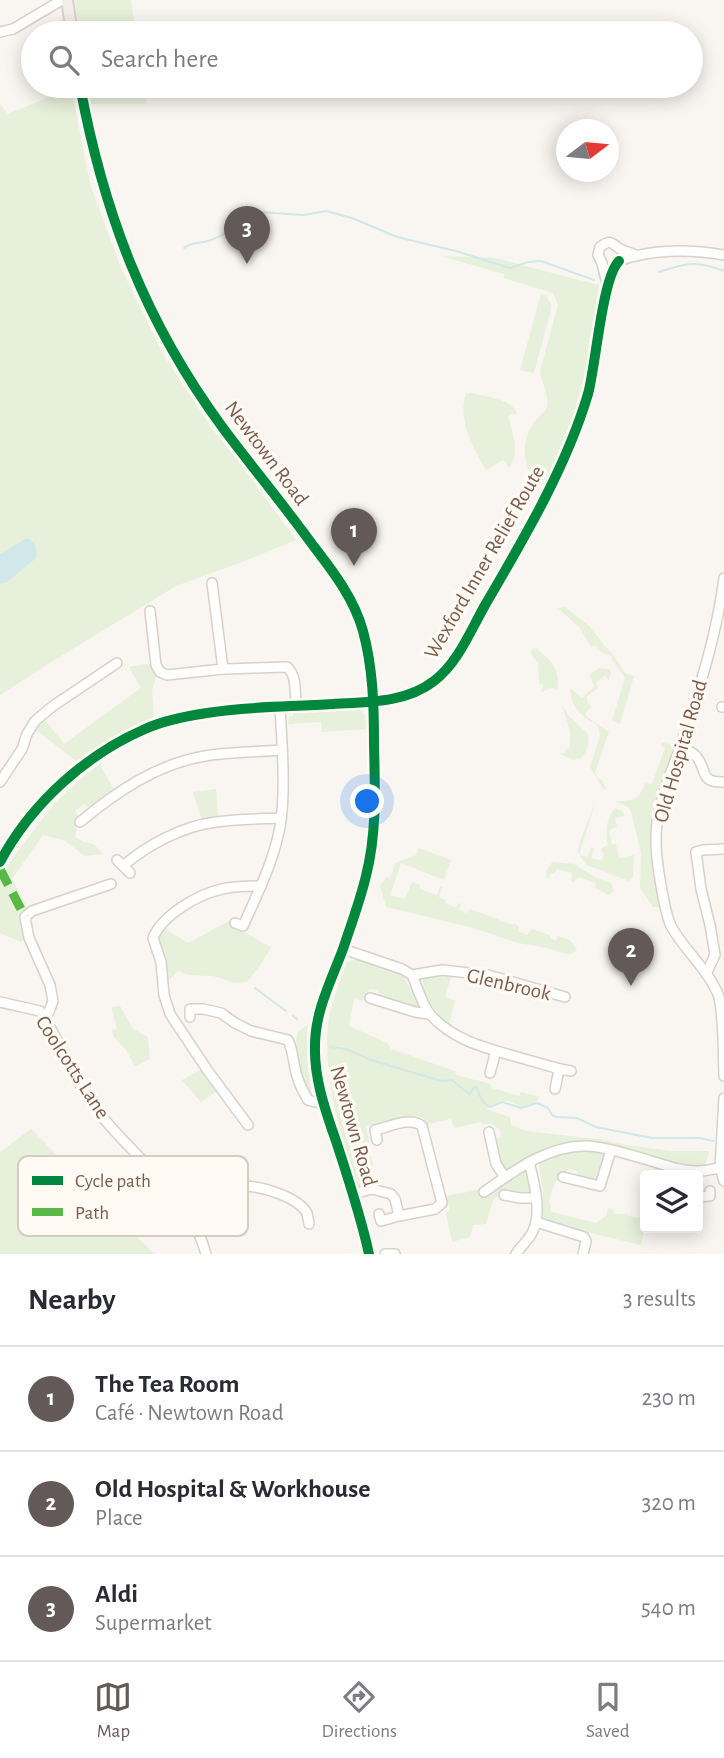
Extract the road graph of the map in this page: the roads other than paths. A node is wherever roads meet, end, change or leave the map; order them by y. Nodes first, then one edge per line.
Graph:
1 (64, 0) edge
2 (27, 21) edge
3 (69, 21) edge
4 (21, 24) edge
5 (0, 32) edge
6 (82, 98) edge
7 (620, 248) junction
8 (636, 255) junction
9 (724, 255) edge
10 (602, 263) junction
11 (617, 263) junction
12 (607, 284) junction
13 (724, 578) edge
14 (212, 583) dead end
15 (150, 611) dead end
16 (117, 663) dead end
17 (223, 668) junction
18 (374, 701) junction
19 (296, 707) junction
20 (280, 708) junction
21 (680, 747) junction
22 (282, 750) junction
23 (0, 782) edge
24 (724, 782) edge
25 (281, 818) junction
26 (80, 822) dead end
27 (724, 849) edge
28 (0, 862) edge
29 (123, 867) dead end
30 (111, 884) dead end
31 (261, 886) junction
32 (235, 923) dead end
33 (343, 948) junction
34 (706, 974) junction
35 (412, 975) junction
36 (565, 997) dead end
37 (370, 998) dead end
38 (0, 1002) edge
39 (429, 1014) junction
40 (190, 1017) dead end
41 (46, 1019) junction
42 (496, 1051) junction
43 (559, 1070) junction
44 (570, 1071) dead end
45 (490, 1073) dead end
46 (724, 1076) edge
47 (555, 1089) dead end
48 (724, 1098) edge
49 (323, 1101) junction
50 (248, 1125) dead end
51 (489, 1132) dead end
52 (377, 1140) dead end
53 (611, 1150) junction
54 (139, 1156) edge
55 (529, 1162) junction
56 (720, 1168) junction
57 (671, 1170) edge
58 (703, 1170) edge
59 (505, 1177) junction
60 (563, 1177) dead end
61 (724, 1181) edge
62 (248, 1186) edge
63 (710, 1191) dead end
64 (484, 1192) dead end
65 (353, 1195) junction
66 (504, 1195) dead end
67 (703, 1197) edge
68 (536, 1198) junction
69 (379, 1214) dead end
70 (399, 1216) junction
71 (536, 1219) junction
72 (309, 1224) dead end
73 (201, 1236) edge
74 (205, 1254) edge
75 (369, 1254) edge
76 (384, 1254) edge
77 (395, 1254) edge
78 (516, 1254) edge
79 (583, 1254) edge

1 - 2 street
1 - 3 main road
4 - 5 street
6 - 18 main road, Newtown Road
7 - 8 street
7 - 10 street
7 - 11 street
8 - 9 street
8 - 11 street
10 - 11 street
10 - 12 street, Wexford Inner Relief Route
11 - 12 street, Wexford Inner Relief Route
12 - 18 street, Wexford Inner Relief Route
13 - 21 street, Old Hospital Road
14 - 17 street
15 - 17 street
16 - 23 street
17 - 19 street
18 - 19 street, Wexford Inner Relief Route
18 - 33 main road, Newtown Road
19 - 20 street, Wexford Inner Relief Route
20 - 22 street
20 - 28 street, Wexford Inner Relief Route
21 - 24 street
21 - 34 street, Old Hospital Road
22 - 25 street
22 - 26 street
25 - 29 street
25 - 31 street
27 - 34 street
30 - 41 street
31 - 32 street
31 - 50 street
33 - 35 street
33 - 49 main road, Newtown Road
34 - 46 street, Old Hospital Road
35 - 36 street, Glenbrook
35 - 39 street
37 - 39 street
38 - 41 street, Coolcotts Lane
39 - 42 street
40 - 49 street
41 - 54 street, Coolcotts Lane
42 - 43 street
42 - 45 street
43 - 44 street
43 - 47 street
48 - 56 street
49 - 65 main road, Newtown Road
51 - 59 street
52 - 70 street
53 - 55 street
53 - 57 street
53 - 60 street
55 - 59 street
55 - 68 street
56 - 58 street
56 - 61 street
59 - 64 street
62 - 72 street
63 - 67 street
65 - 70 street
65 - 75 main road, Newtown Road
66 - 68 street
68 - 71 street
69 - 70 street
71 - 78 street
71 - 79 street
73 - 74 street, Coolcotts Lane
76 - 77 street

